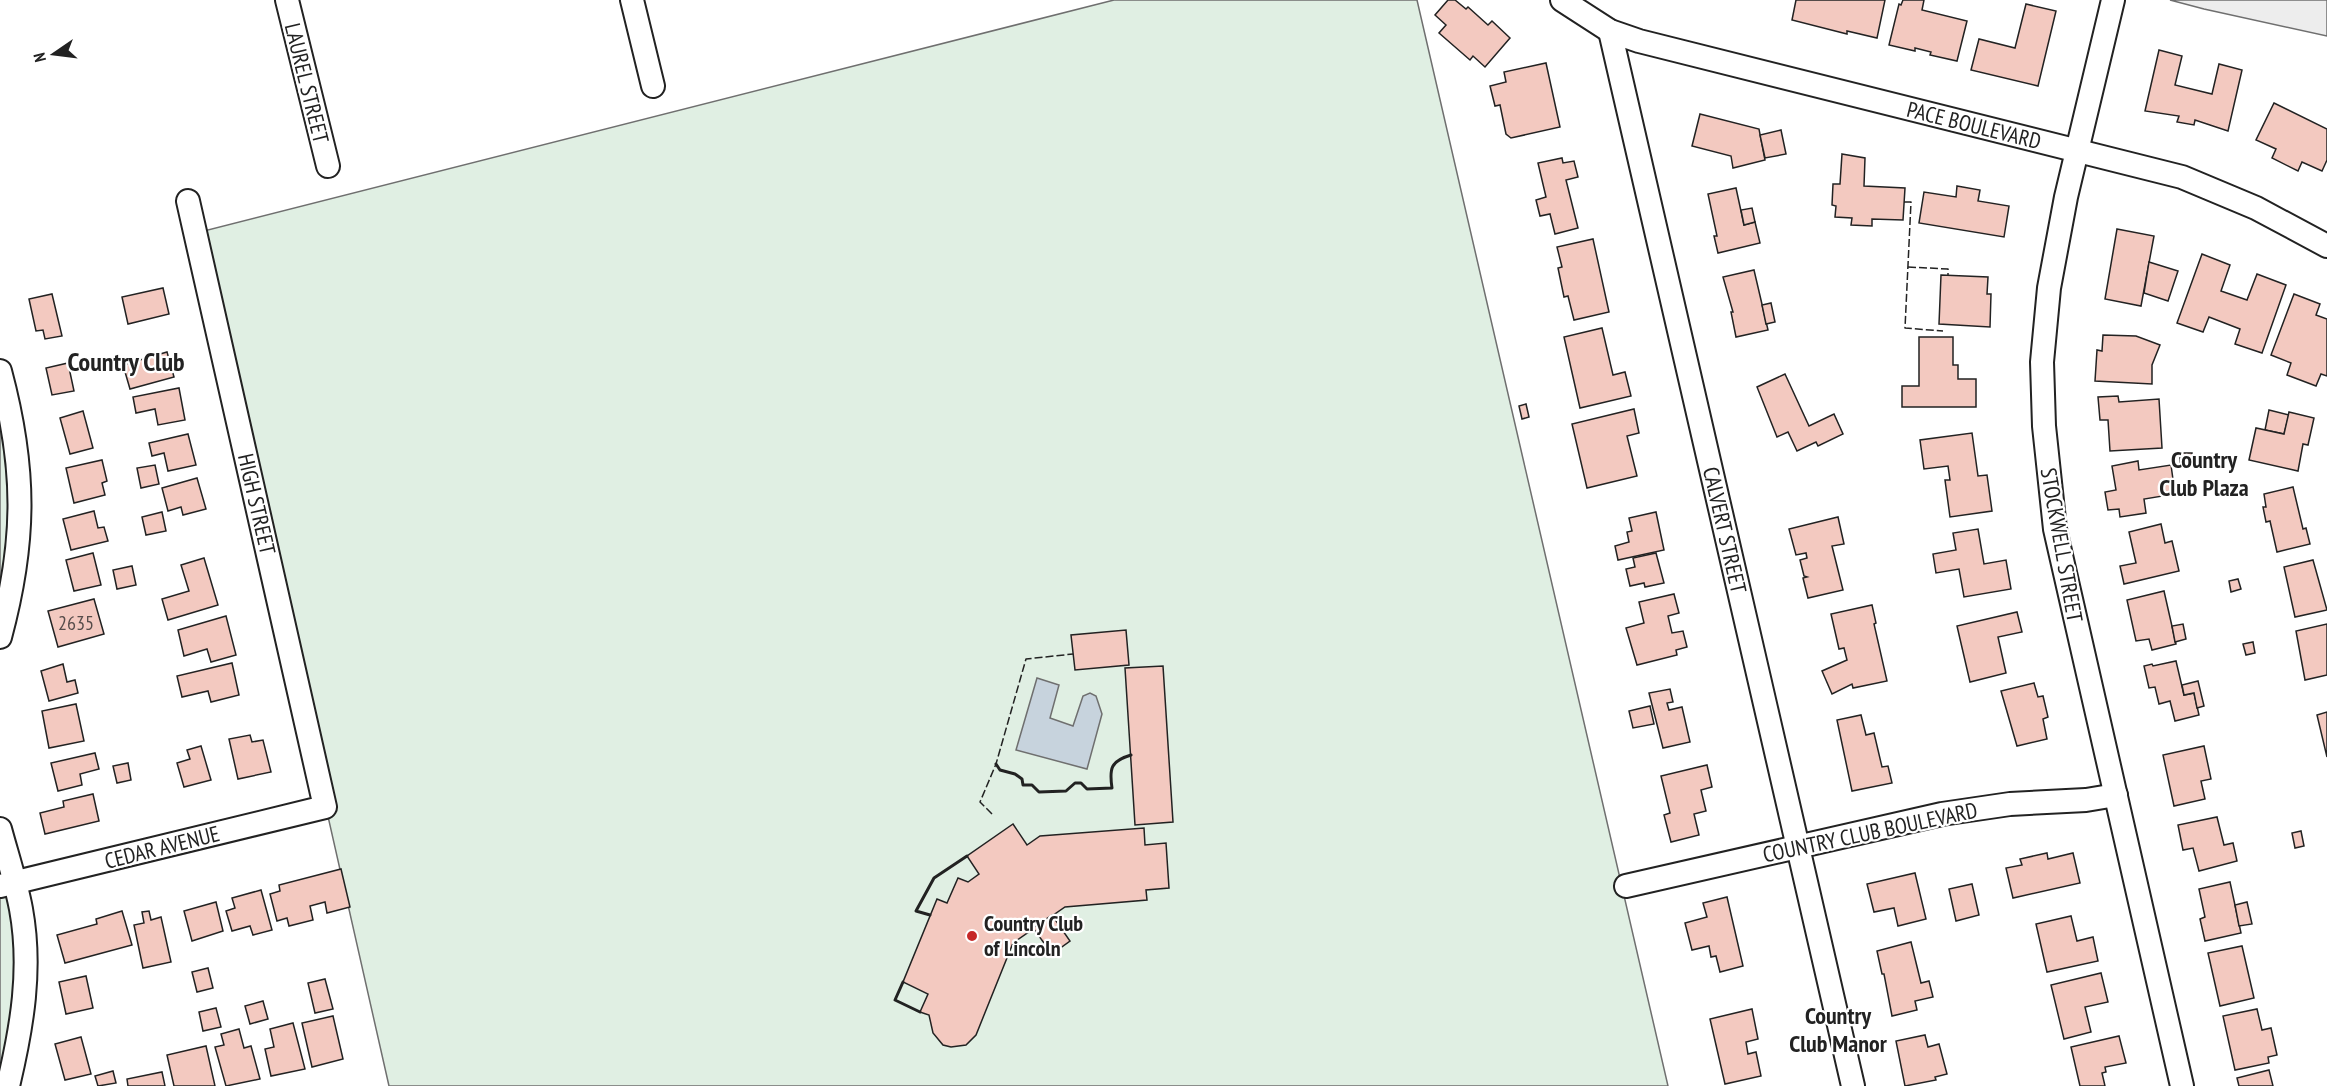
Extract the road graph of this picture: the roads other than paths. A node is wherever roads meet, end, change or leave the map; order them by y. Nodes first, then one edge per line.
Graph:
1 (287, 0) edge
2 (632, 0) edge
3 (1562, 0) edge
4 (2113, 0) edge
5 (1610, 31) junction
6 (653, 86) dead end
7 (2078, 150) junction
8 (328, 166) dead end
9 (188, 201) dead end
10 (2327, 246) edge
11 (0, 371) edge
12 (9, 559) edge
13 (0, 637) edge
14 (2116, 795) junction
15 (325, 807) joint
16 (0, 829) edge
17 (1798, 847) junction
18 (8, 884) edge
19 (1626, 886) dead end
20 (8, 1086) edge
21 (1853, 1086) edge
22 (2182, 1086) edge

1 - 8 street, LAUREL STREET
2 - 6 street
3 - 5 street
4 - 7 street, STOCKWELL STREET
5 - 7 street, PACE BOULEVARD
5 - 17 street, CALVERT STREET
7 - 10 street, PACE BOULEVARD
7 - 14 street, STOCKWELL STREET
9 - 15 street, HIGH STREET
11 - 12 street
12 - 13 street
14 - 17 street, COUNTRY CLUB BOULEVARD
14 - 22 street, STOCKWELL STREET
15 - 18 street, CEDAR AVENUE
16 - 18 street
17 - 19 street, COUNTRY CLUB BOULEVARD
17 - 21 street, CALVERT STREET
18 - 20 street

